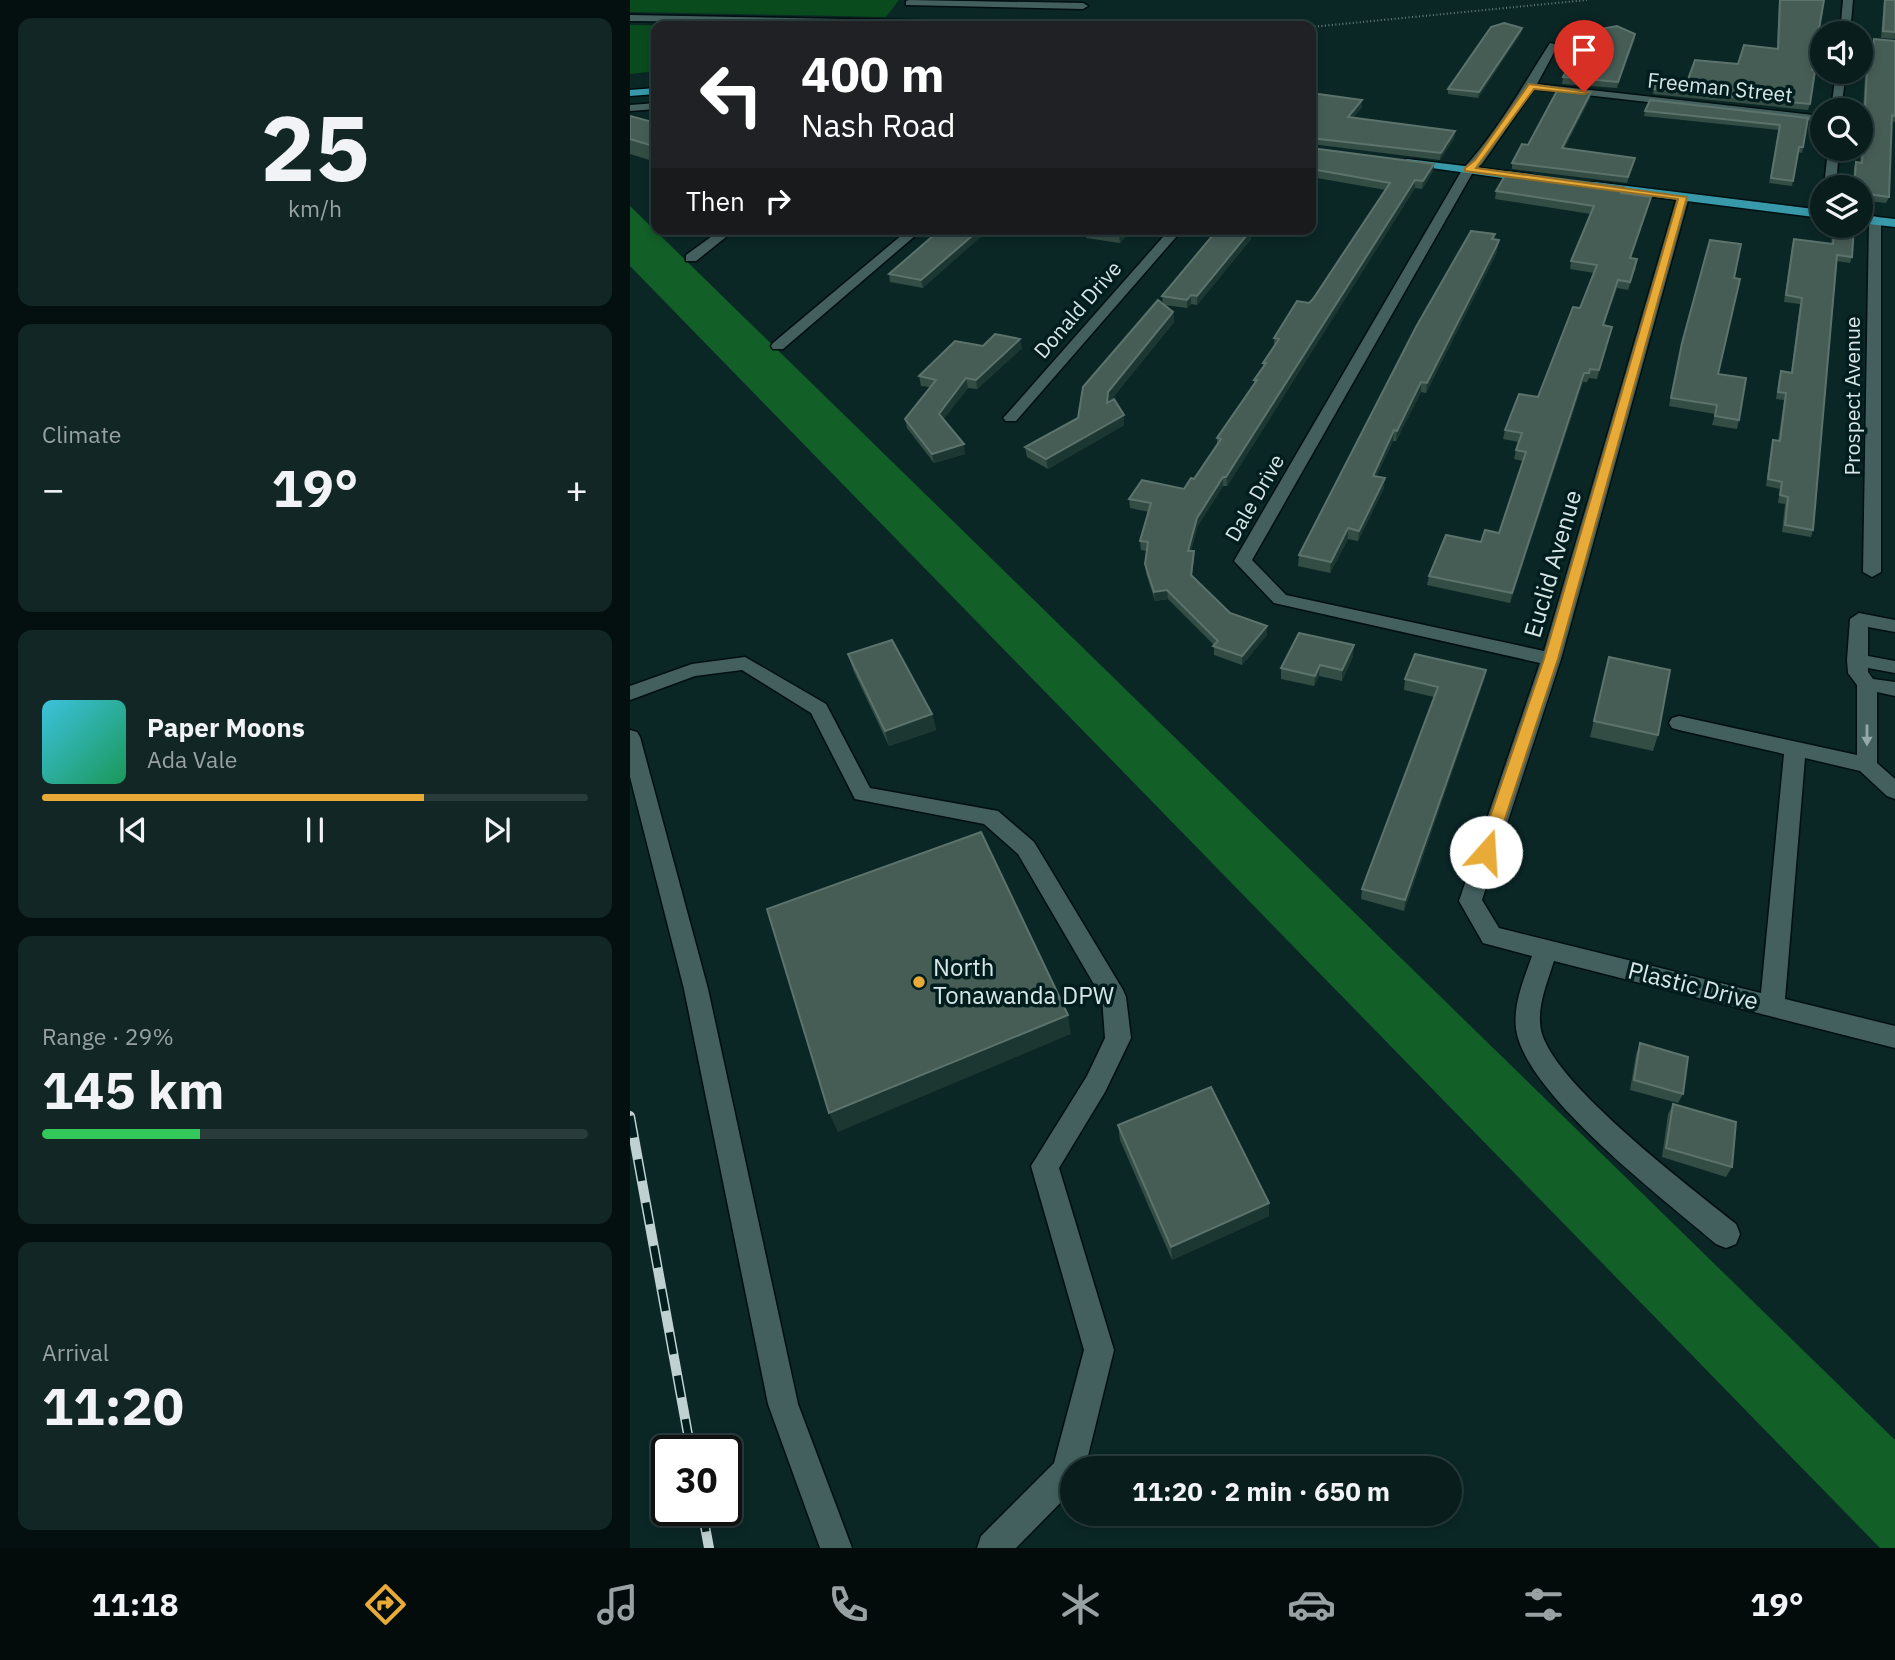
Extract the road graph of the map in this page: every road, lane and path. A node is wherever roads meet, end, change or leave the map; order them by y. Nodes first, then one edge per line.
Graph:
1 (1587, 0) edge
2 (1848, 0) edge
3 (911, 1) edge
4 (1577, 1) edge
5 (1083, 6) dead end
6 (630, 18) edge
7 (788, 21) edge
8 (896, 21) edge
9 (1846, 21) edge
10 (1316, 26) edge
11 (1553, 45) dead end
12 (651, 82) edge
13 (630, 84) edge
14 (1531, 86) junction
15 (651, 91) edge
16 (630, 93) edge
17 (651, 106) edge
18 (630, 108) edge
19 (1810, 118) edge
20 (1390, 160) edge
21 (1468, 170) junction
22 (1549, 180) edge
23 (1576, 184) edge
24 (1683, 197) junction
25 (1810, 213) edge
26 (1873, 221) edge
27 (1895, 223) edge
28 (722, 235) edge
29 (910, 235) edge
30 (1172, 235) edge
31 (1868, 238) edge
32 (691, 258) dead end
33 (778, 346) dead end
34 (1012, 418) dead end
35 (1872, 572) dead end
36 (1895, 626) edge
37 (1551, 659) junction
38 (1857, 660) junction
39 (1895, 667) edge
40 (1867, 684) junction
41 (1895, 690) edge
42 (630, 693) edge
43 (1679, 723) dead end
44 (630, 737) edge
45 (1796, 750) junction
46 (1867, 765) junction
47 (1895, 791) edge
48 (1491, 936) joint
49 (1546, 950) junction
50 (1772, 1006) junction
51 (1895, 1037) edge
52 (1726, 1234) dead end
53 (836, 1548) edge
54 (993, 1548) edge

1 - 4 path
2 - 9 street
3 - 5 street
3 - 8 street
4 - 10 path
6 - 7 street
11 - 14 street
12 - 13 main road
14 - 19 street, Freeman Street
14 - 21 street
15 - 16 main road
17 - 18 street
20 - 21 main road
21 - 22 main road
21 - 37 street, Dale Drive
23 - 24 main road
24 - 25 main road
24 - 37 street, Euclid Avenue
26 - 27 main road
28 - 32 street
29 - 33 street
30 - 34 street, Donald Drive
31 - 35 street, Prospect Avenue
36 - 38 street
37 - 48 street, Euclid Avenue
38 - 39 street
38 - 40 street
40 - 41 street
40 -> 46 street
42 - 54 street
43 - 45 street
44 - 53 street
45 - 46 street
45 - 50 street
46 - 47 street
48 - 49 street, Plastic Drive
49 - 50 street, Plastic Drive
49 - 52 street
50 - 51 street, Plastic Drive

